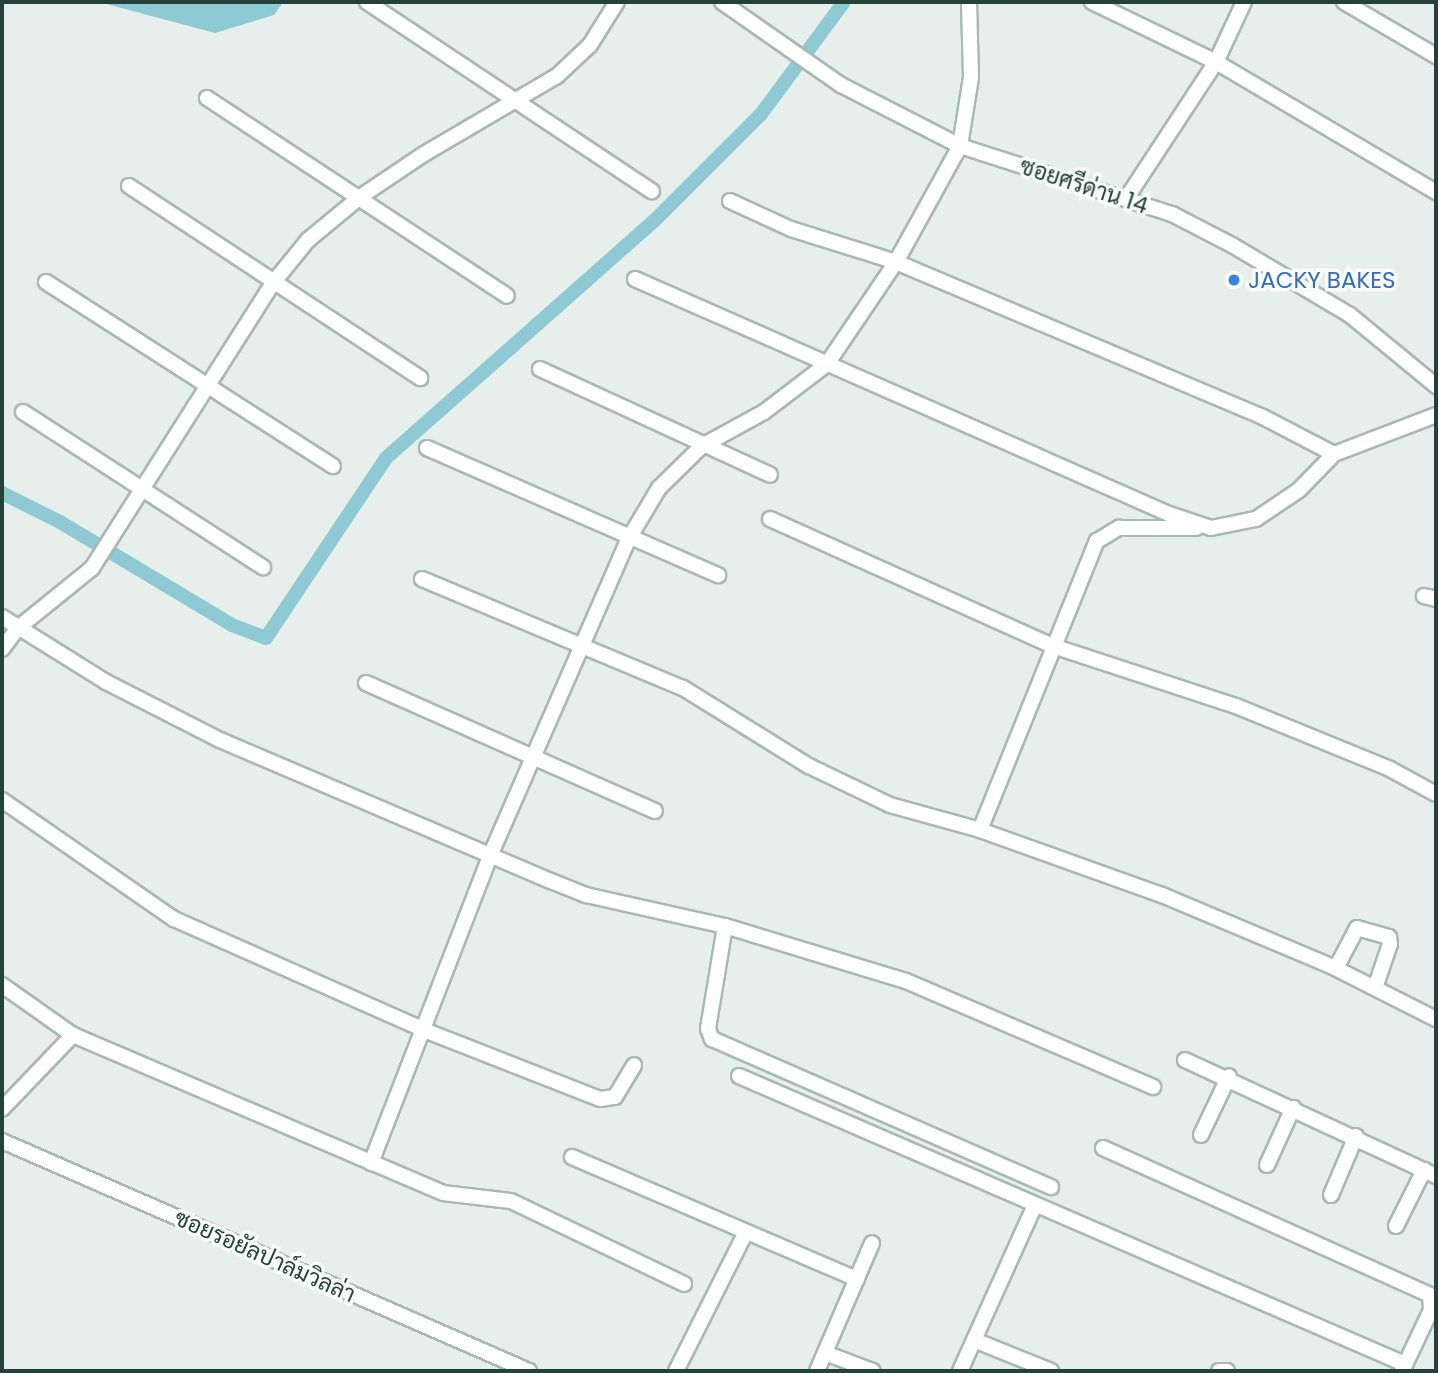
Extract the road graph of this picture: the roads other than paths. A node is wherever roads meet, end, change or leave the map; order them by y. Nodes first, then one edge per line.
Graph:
1 (367, 2) edge
2 (617, 2) edge
3 (722, 2) edge
4 (969, 2) edge
5 (1093, 2) edge
6 (1244, 2) edge
7 (1344, 2) edge
8 (1436, 56) edge
9 (1216, 62) junction
10 (207, 98) dead end
11 (516, 102) junction
12 (960, 146) junction
13 (129, 186) dead end
14 (652, 191) dead end
15 (1436, 192) edge
16 (360, 197) junction
17 (1126, 199) junction
18 (730, 201) dead end
19 (895, 262) junction
20 (635, 279) dead end
21 (46, 282) dead end
22 (272, 283) junction
23 (507, 296) dead end
24 (827, 364) junction
25 (540, 369) dead end
26 (420, 378) dead end
27 (207, 386) junction
28 (1436, 386) edge
29 (23, 412) dead end
30 (1436, 415) edge
31 (702, 446) junction
32 (427, 448) dead end
33 (1334, 454) junction
34 (333, 466) dead end
35 (770, 475) dead end
36 (142, 487) junction
37 (770, 519) dead end
38 (1211, 528) junction
39 (628, 540) junction
40 (263, 568) dead end
41 (718, 575) dead end
42 (422, 579) dead end
43 (2, 617) edge
44 (18, 628) junction
45 (584, 646) junction
46 (1053, 646) junction
47 (2, 649) edge
48 (366, 683) dead end
49 (535, 760) junction
50 (1436, 794) edge
51 (2, 800) edge
52 (655, 811) dead end
53 (979, 830) junction
54 (490, 856) junction
55 (724, 926) junction
56 (1336, 968) junction
57 (2, 985) edge
58 (1375, 988) junction
59 (1436, 1019) edge
60 (424, 1030) junction
61 (73, 1035) junction
62 (1185, 1060) dead end
63 (634, 1065) dead end
64 (739, 1076) dead end
65 (1229, 1076) junction
66 (1153, 1087) dead end
67 (1293, 1108) junction
68 (2, 1109) edge
69 (1201, 1135) dead end
70 (1356, 1136) junction
71 (2, 1141) edge
72 (1103, 1148) dead end
73 (572, 1157) dead end
74 (371, 1163) junction
75 (1267, 1166) dead end
76 (1430, 1173) edge
77 (1051, 1187) dead end
78 (1331, 1195) dead end
79 (1035, 1205) junction
80 (1396, 1226) dead end
81 (744, 1234) junction
82 (873, 1243) dead end
83 (857, 1279) junction
84 (684, 1284) dead end
85 (974, 1340) junction
86 (825, 1353) junction
87 (1403, 1368) edge
88 (529, 1371) edge
89 (676, 1371) edge
90 (817, 1371) edge
91 (873, 1371) edge
92 (960, 1371) edge
93 (1052, 1371) edge
94 (1219, 1371) edge
95 (1227, 1371) edge

1 - 11 street
2 - 11 street
3 - 12 street, ซอยศรีด่าน 14
4 - 12 street
5 - 9 street
6 - 9 street
7 - 8 street
9 - 15 street
9 - 17 street
10 - 16 street
11 - 14 street
11 - 16 street
12 - 17 street, ซอยศรีด่าน 14
12 - 19 street
13 - 22 street
16 - 22 street
16 - 23 street
17 - 28 street, ซอยศรีด่าน 14
18 - 19 street
19 - 24 street
19 - 33 street
20 - 24 street
21 - 27 street
22 - 26 street
22 - 27 street
24 - 31 street
24 - 38 street
25 - 31 street
27 - 34 street
27 - 36 street
29 - 36 street
30 - 33 street
31 - 35 street
31 - 39 street
32 - 39 street
33 - 38 street
36 - 40 street
36 - 44 street
37 - 46 street
38 - 46 street
39 - 41 street
39 - 45 street
42 - 45 street
43 - 44 street
44 - 47 street
44 - 54 street
45 - 49 street
45 - 53 street
46 - 50 street
46 - 53 street
48 - 49 street
49 - 52 street
49 - 54 street
51 - 60 street
53 - 56 street
54 - 55 street
54 - 60 street
55 - 66 street
55 - 77 street
56 - 58 street
56 - 58 street
57 - 61 street
58 - 59 street
60 - 63 street
60 - 74 street
61 - 68 street
61 - 74 street
62 - 65 street
64 - 79 street
65 - 67 street
65 - 69 street
67 - 70 street
67 - 75 street
70 - 76 street
70 - 78 street
71 - 88 street, ซอยรอยัลปาล์มวิลล่า
72 - 87 street
73 - 81 street
74 - 84 street
76 - 80 street
79 - 85 street
79 - 87 street
81 - 83 street
81 - 89 street
82 - 83 street
83 - 86 street
85 - 92 street
85 - 93 street
86 - 90 street
86 - 91 street
94 - 95 street

